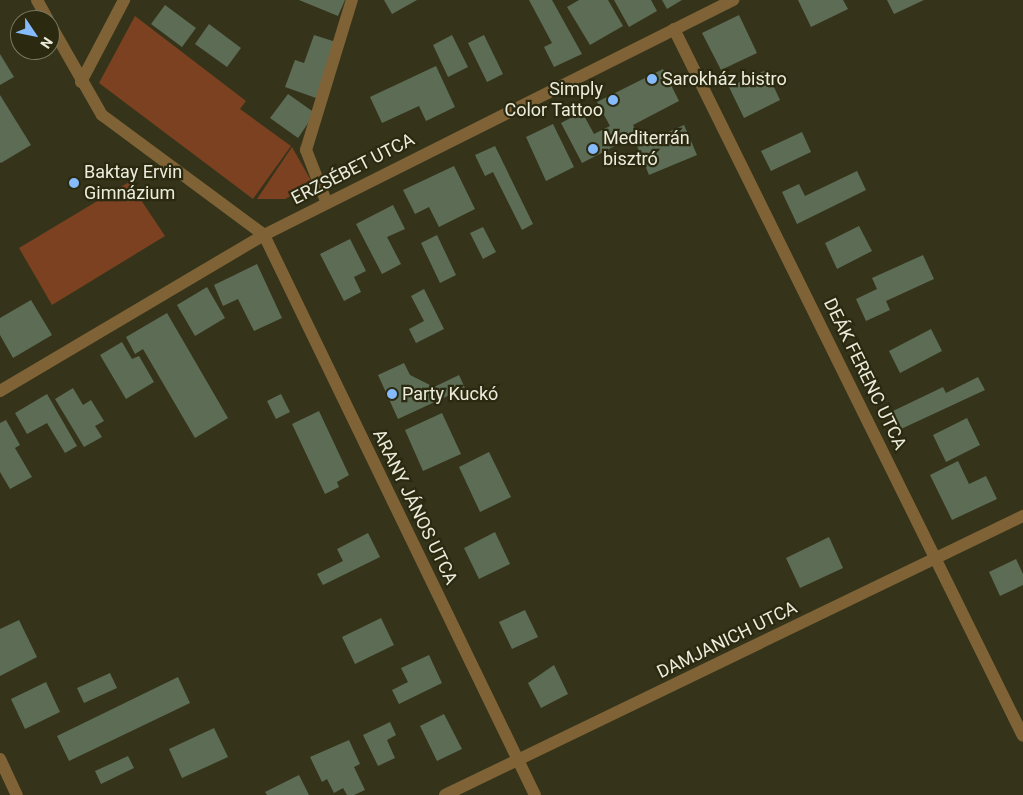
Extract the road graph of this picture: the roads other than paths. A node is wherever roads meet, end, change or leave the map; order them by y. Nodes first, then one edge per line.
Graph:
1 (124, 0) edge
2 (352, 0) edge
3 (733, 0) edge
4 (674, 29) junction
5 (60, 43) edge
6 (81, 82) junction
7 (326, 201) junction
8 (264, 234) junction
9 (0, 391) edge
10 (1023, 516) edge
11 (937, 559) junction
12 (1023, 736) edge
13 (0, 759) edge
14 (518, 760) junction
15 (17, 795) edge
16 (446, 795) edge
17 (535, 795) edge

1 - 6 street
2 - 7 street
3 - 4 street, ERZSÉBET UTCA
4 - 7 street, ERZSÉBET UTCA
4 - 11 street, DEÁK FERENC UTCA
5 - 6 street
6 - 8 street
7 - 8 street, ERZSÉBET UTCA
8 - 9 street, ERZSÉBET UTCA
8 - 14 street, ARANY JÁNOS UTCA
10 - 11 street, DAMJANICH UTCA
11 - 12 street, DEÁK FERENC UTCA
11 - 14 street, DAMJANICH UTCA
13 - 15 street
14 - 16 street, DAMJANICH UTCA
14 - 17 street, ARANY JÁNOS UTCA

